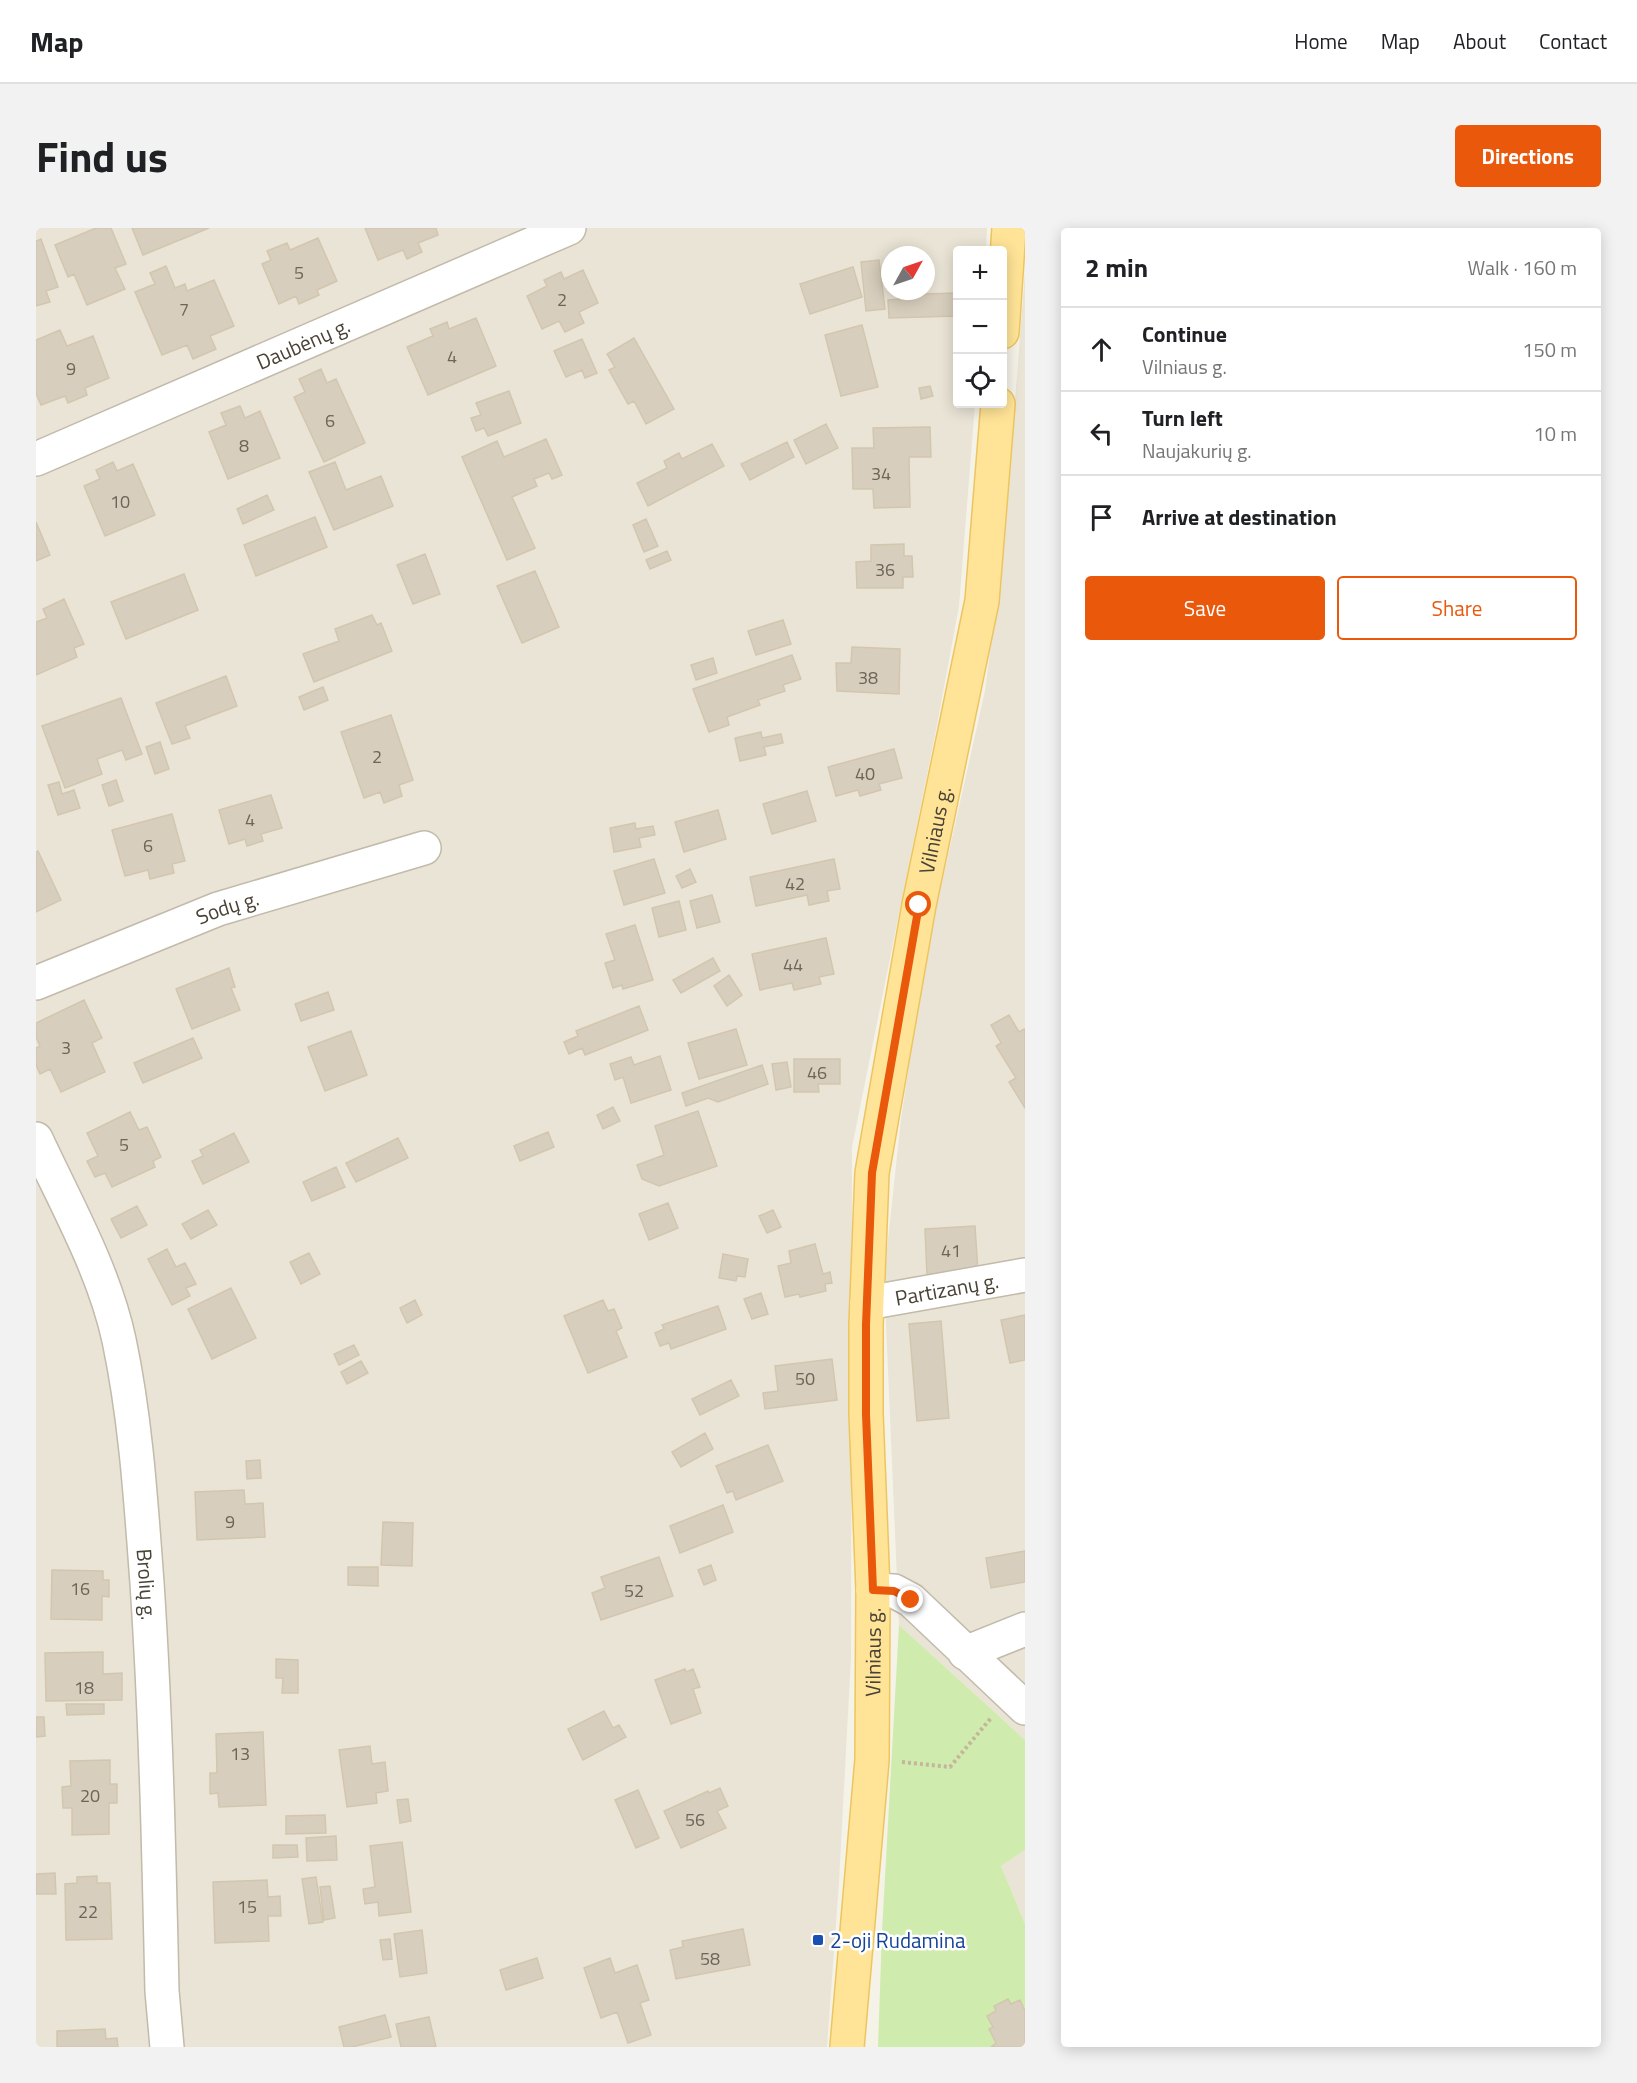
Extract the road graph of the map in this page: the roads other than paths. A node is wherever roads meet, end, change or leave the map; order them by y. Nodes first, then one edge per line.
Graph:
1 (569, 228) edge
2 (1009, 228) edge
3 (1004, 300) edge
4 (998, 408) edge
5 (36, 459) edge
6 (424, 848) dead end
7 (36, 983) edge
8 (36, 1139) edge
9 (1025, 1275) edge
10 (867, 1303) junction
11 (873, 1590) junction
12 (1025, 1629) edge
13 (965, 1653) junction
14 (1017, 1702) edge
15 (167, 2047) edge
16 (847, 2047) edge

1 - 5 street, Daubėnų g.
2 - 3 main road
4 - 10 main road, Vilniaus g.
6 - 7 street, Sodų g.
8 - 15 street, Brolių g.
9 - 10 street, Partizanų g.
10 - 11 main road, Vilniaus g.
11 - 13 street
11 - 16 main road, Vilniaus g.
12 - 13 street
13 - 14 street

